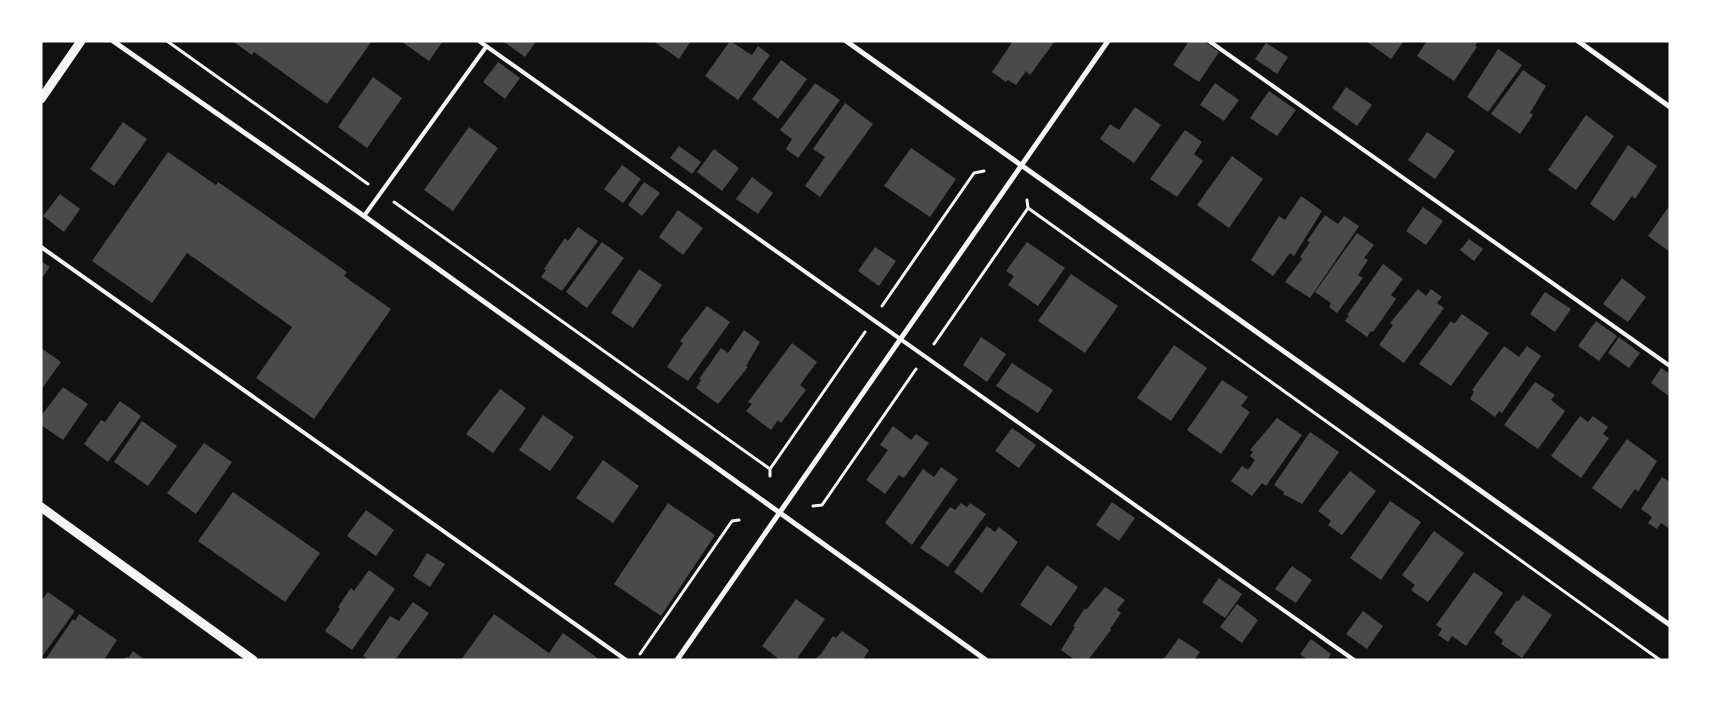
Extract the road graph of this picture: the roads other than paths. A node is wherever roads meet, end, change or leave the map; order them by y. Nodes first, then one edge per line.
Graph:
1 (81, 41) edge
2 (113, 41) edge
3 (478, 41) edge
4 (846, 41) edge
5 (1108, 41) edge
6 (1209, 41) edge
7 (1578, 41) edge
8 (486, 47) junction
9 (41, 99) edge
10 (1670, 107) edge
11 (1022, 166) junction
12 (364, 216) junction
13 (41, 247) edge
14 (901, 339) junction
15 (1670, 366) edge
16 (41, 507) edge
17 (779, 513) junction
18 (1670, 625) edge
19 (253, 660) edge
20 (626, 660) edge
21 (677, 660) edge
22 (986, 660) edge
23 (1354, 660) edge

1 - 9 street
2 - 12 street
3 - 8 lane
4 - 11 street
5 - 11 street
6 - 15 lane
7 - 10 street
8 - 12 lane
8 - 14 lane
11 - 14 street
11 - 18 street
12 - 17 street
13 - 20 lane
14 - 17 street
14 - 23 lane
16 - 19 street
17 - 21 street
17 - 22 street

